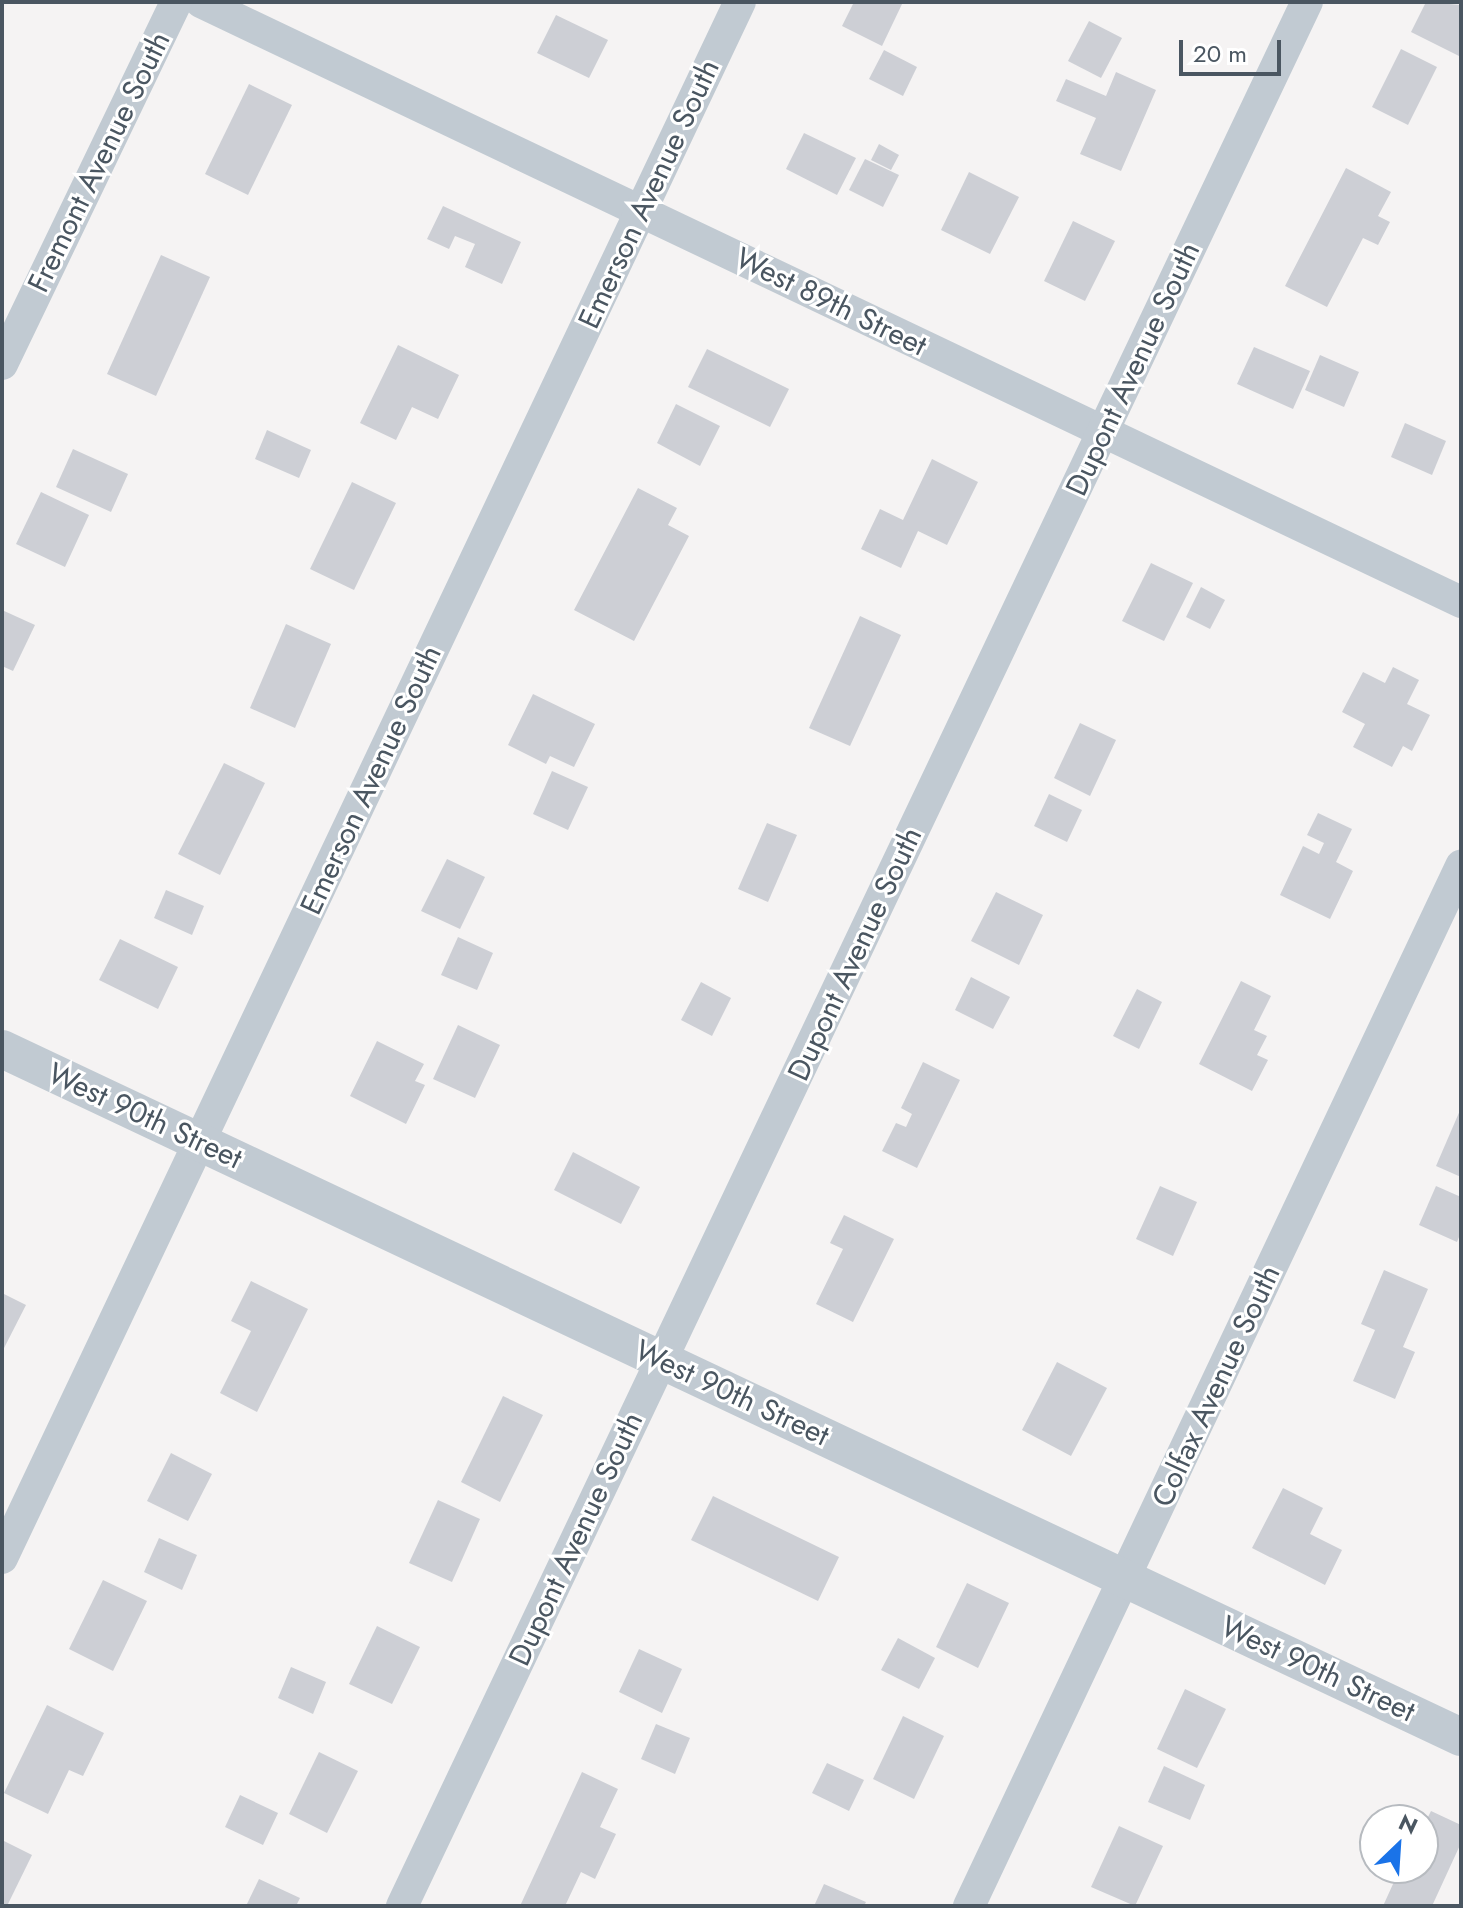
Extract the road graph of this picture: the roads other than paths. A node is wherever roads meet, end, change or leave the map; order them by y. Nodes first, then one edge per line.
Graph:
1 (176, 2) edge
2 (201, 2) edge
3 (740, 2) edge
4 (1307, 2) edge
5 (641, 211) junction
6 (2, 364) edge
7 (1103, 433) junction
8 (1461, 602) edge
9 (1461, 866) edge
10 (2, 1049) edge
11 (200, 1142) junction
12 (662, 1360) junction
13 (2, 1558) edge
14 (1125, 1578) junction
15 (1461, 1737) edge
16 (402, 1906) edge
17 (969, 1906) edge

1 - 6 street, Fremont Avenue South
2 - 5 street, West 89th Street
3 - 5 street, Emerson Avenue South
4 - 7 street, Dupont Avenue South
5 - 7 street, West 89th Street
5 - 11 street, Emerson Avenue South
7 - 8 street, West 89th Street
7 - 12 street, Dupont Avenue South
9 - 14 street, Colfax Avenue South
10 - 11 street, West 90th Street
11 - 12 street, West 90th Street
11 - 13 street, Emerson Avenue South
12 - 14 street, West 90th Street
12 - 16 street, Dupont Avenue South
14 - 15 street, West 90th Street
14 - 17 street, Colfax Avenue South

